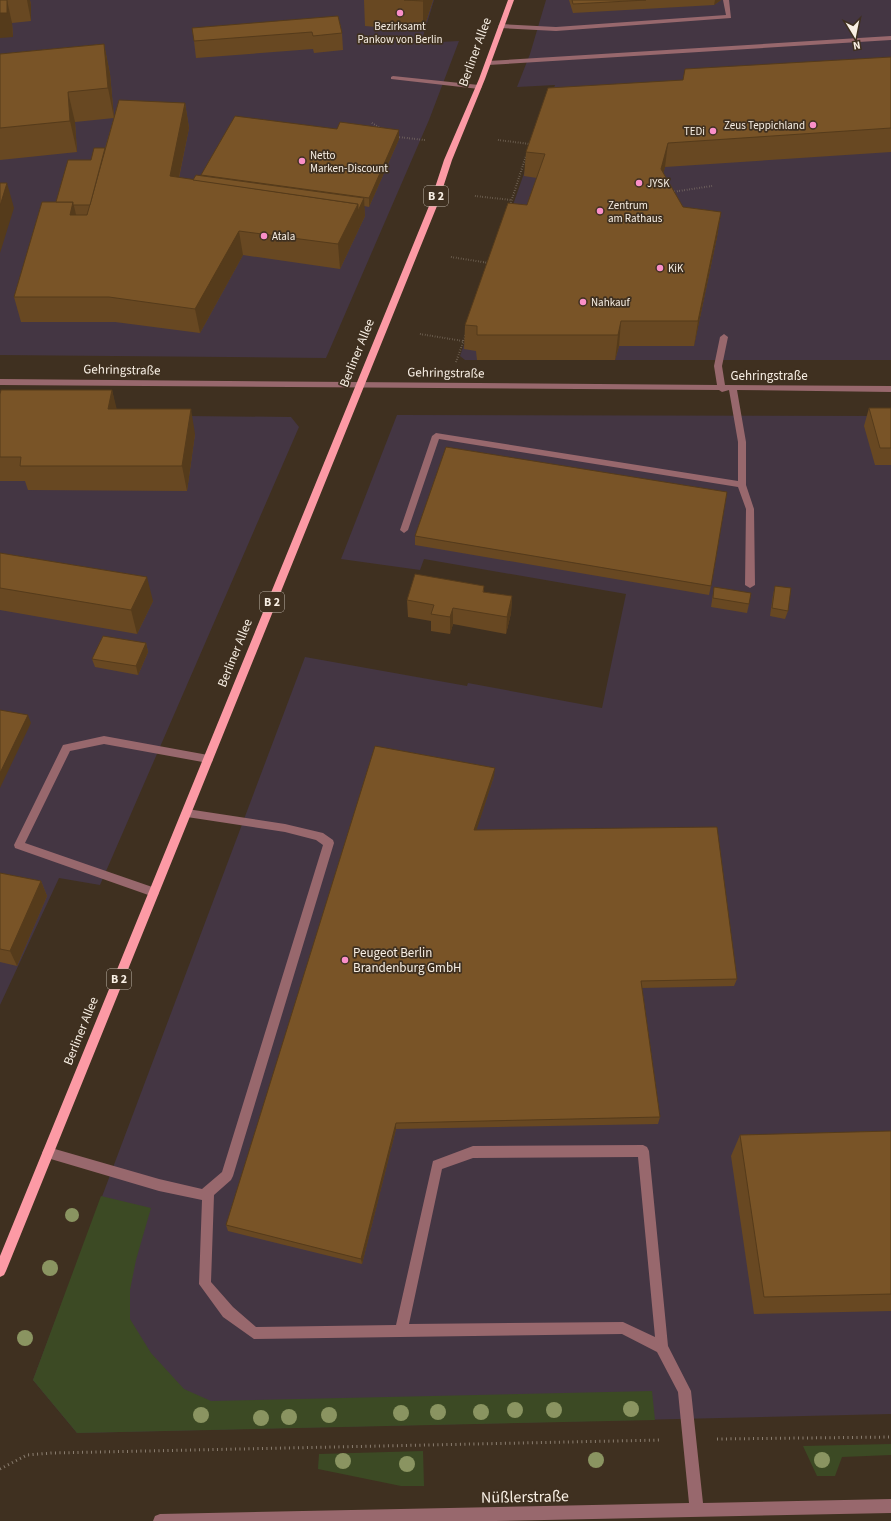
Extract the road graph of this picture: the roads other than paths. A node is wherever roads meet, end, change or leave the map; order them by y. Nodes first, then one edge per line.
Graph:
1 (511, 0) edge
2 (726, 0) edge
3 (501, 26) junction
4 (891, 38) edge
5 (488, 63) junction
6 (393, 78) dead end
7 (479, 88) junction
8 (724, 337) dead end
9 (0, 382) edge
10 (360, 385) junction
11 (722, 389) junction
12 (733, 389) junction
13 (891, 389) edge
14 (742, 485) junction
15 (404, 530) dead end
16 (750, 585) dead end
17 (208, 759) junction
18 (187, 813) junction
19 (154, 892) junction
20 (48, 1153) junction
21 (208, 1192) junction
22 (0, 1271) edge
23 (401, 1331) junction
24 (662, 1347) junction
25 (891, 1506) edge
26 (697, 1510) junction
27 (160, 1521) edge

1 - 3 main road, Berliner Allee / B 2
2 - 3 street
3 - 5 main road, Berliner Allee / B 2
4 - 5 street
5 - 7 main road, Berliner Allee / B 2
6 - 7 street
7 - 10 main road, Berliner Allee / B 2
8 - 11 street
9 - 10 street, Gehringstraße
10 - 11 street, Gehringstraße
10 - 17 main road, Berliner Allee / B 2
11 - 12 street, Gehringstraße
12 - 13 street, Gehringstraße
12 - 14 street
14 - 15 street
14 - 16 street
17 - 18 main road, Berliner Allee / B 2
17 - 19 street
18 - 19 main road, Berliner Allee / B 2
18 - 21 street
19 - 20 main road, Berliner Allee / B 2
20 - 21 street
20 - 22 main road, Berliner Allee / B 2
21 - 23 street
23 - 24 street
23 - 24 street
24 - 26 street
25 - 26 street, Nüßlerstraße
26 - 27 street, Nüßlerstraße

